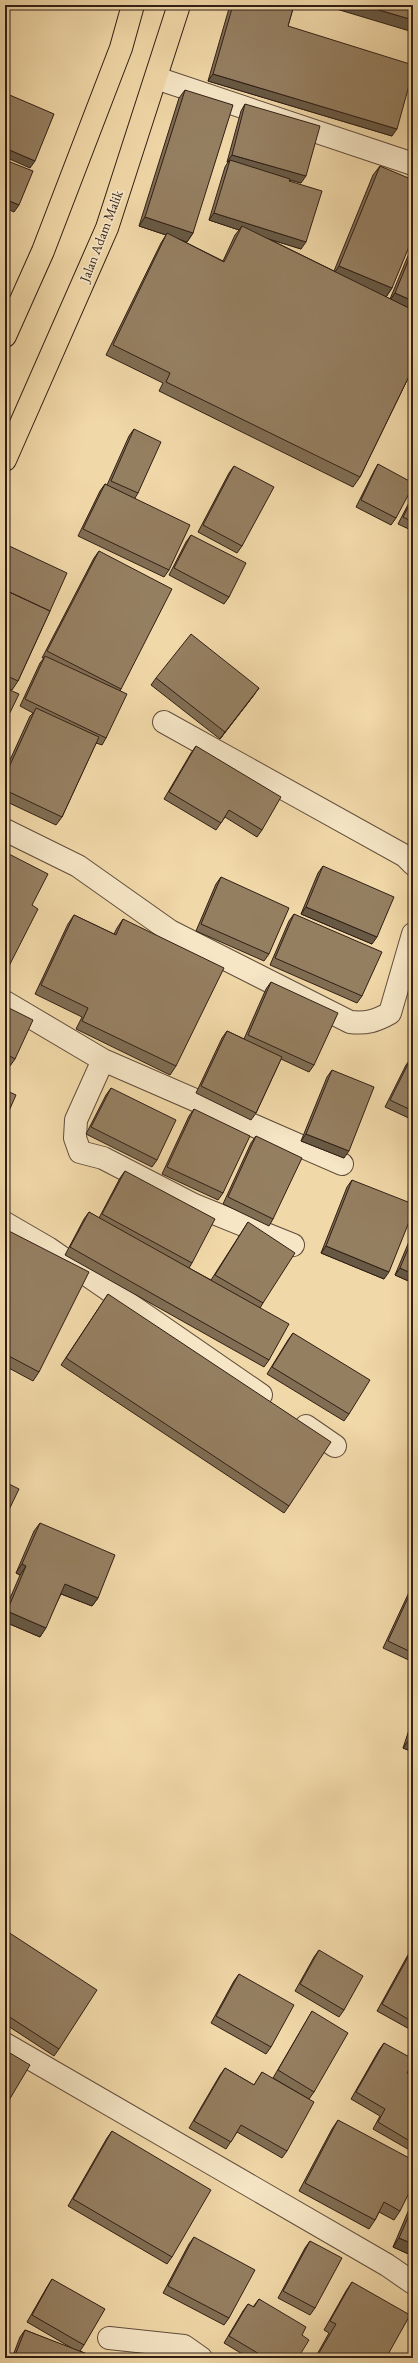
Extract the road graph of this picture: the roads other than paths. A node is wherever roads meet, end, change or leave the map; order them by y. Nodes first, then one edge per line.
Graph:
1 (133, 5) edge
2 (179, 5) edge
3 (156, 78) junction
4 (413, 164) edge
5 (5, 336) edge
6 (5, 460) edge
7 (164, 722) dead end
8 (5, 830) edge
9 (413, 864) edge
10 (413, 934) edge
11 (5, 1002) edge
12 (103, 1060) junction
13 (342, 1164) edge
14 (5, 1223) edge
15 (293, 1245) dead end
16 (335, 1446) dead end
17 (5, 2044) edge
18 (413, 2283) edge
19 (109, 2338) dead end
20 (201, 2358) edge

1 - 5 main road
2 - 3 main road, Jalan Adam Malik
3 - 4 street
3 - 6 main road, Jalan Adam Malik
7 - 9 street
8 - 10 street
11 - 12 street
12 - 13 street
12 - 15 street
14 - 16 street
17 - 18 street
19 - 20 street

